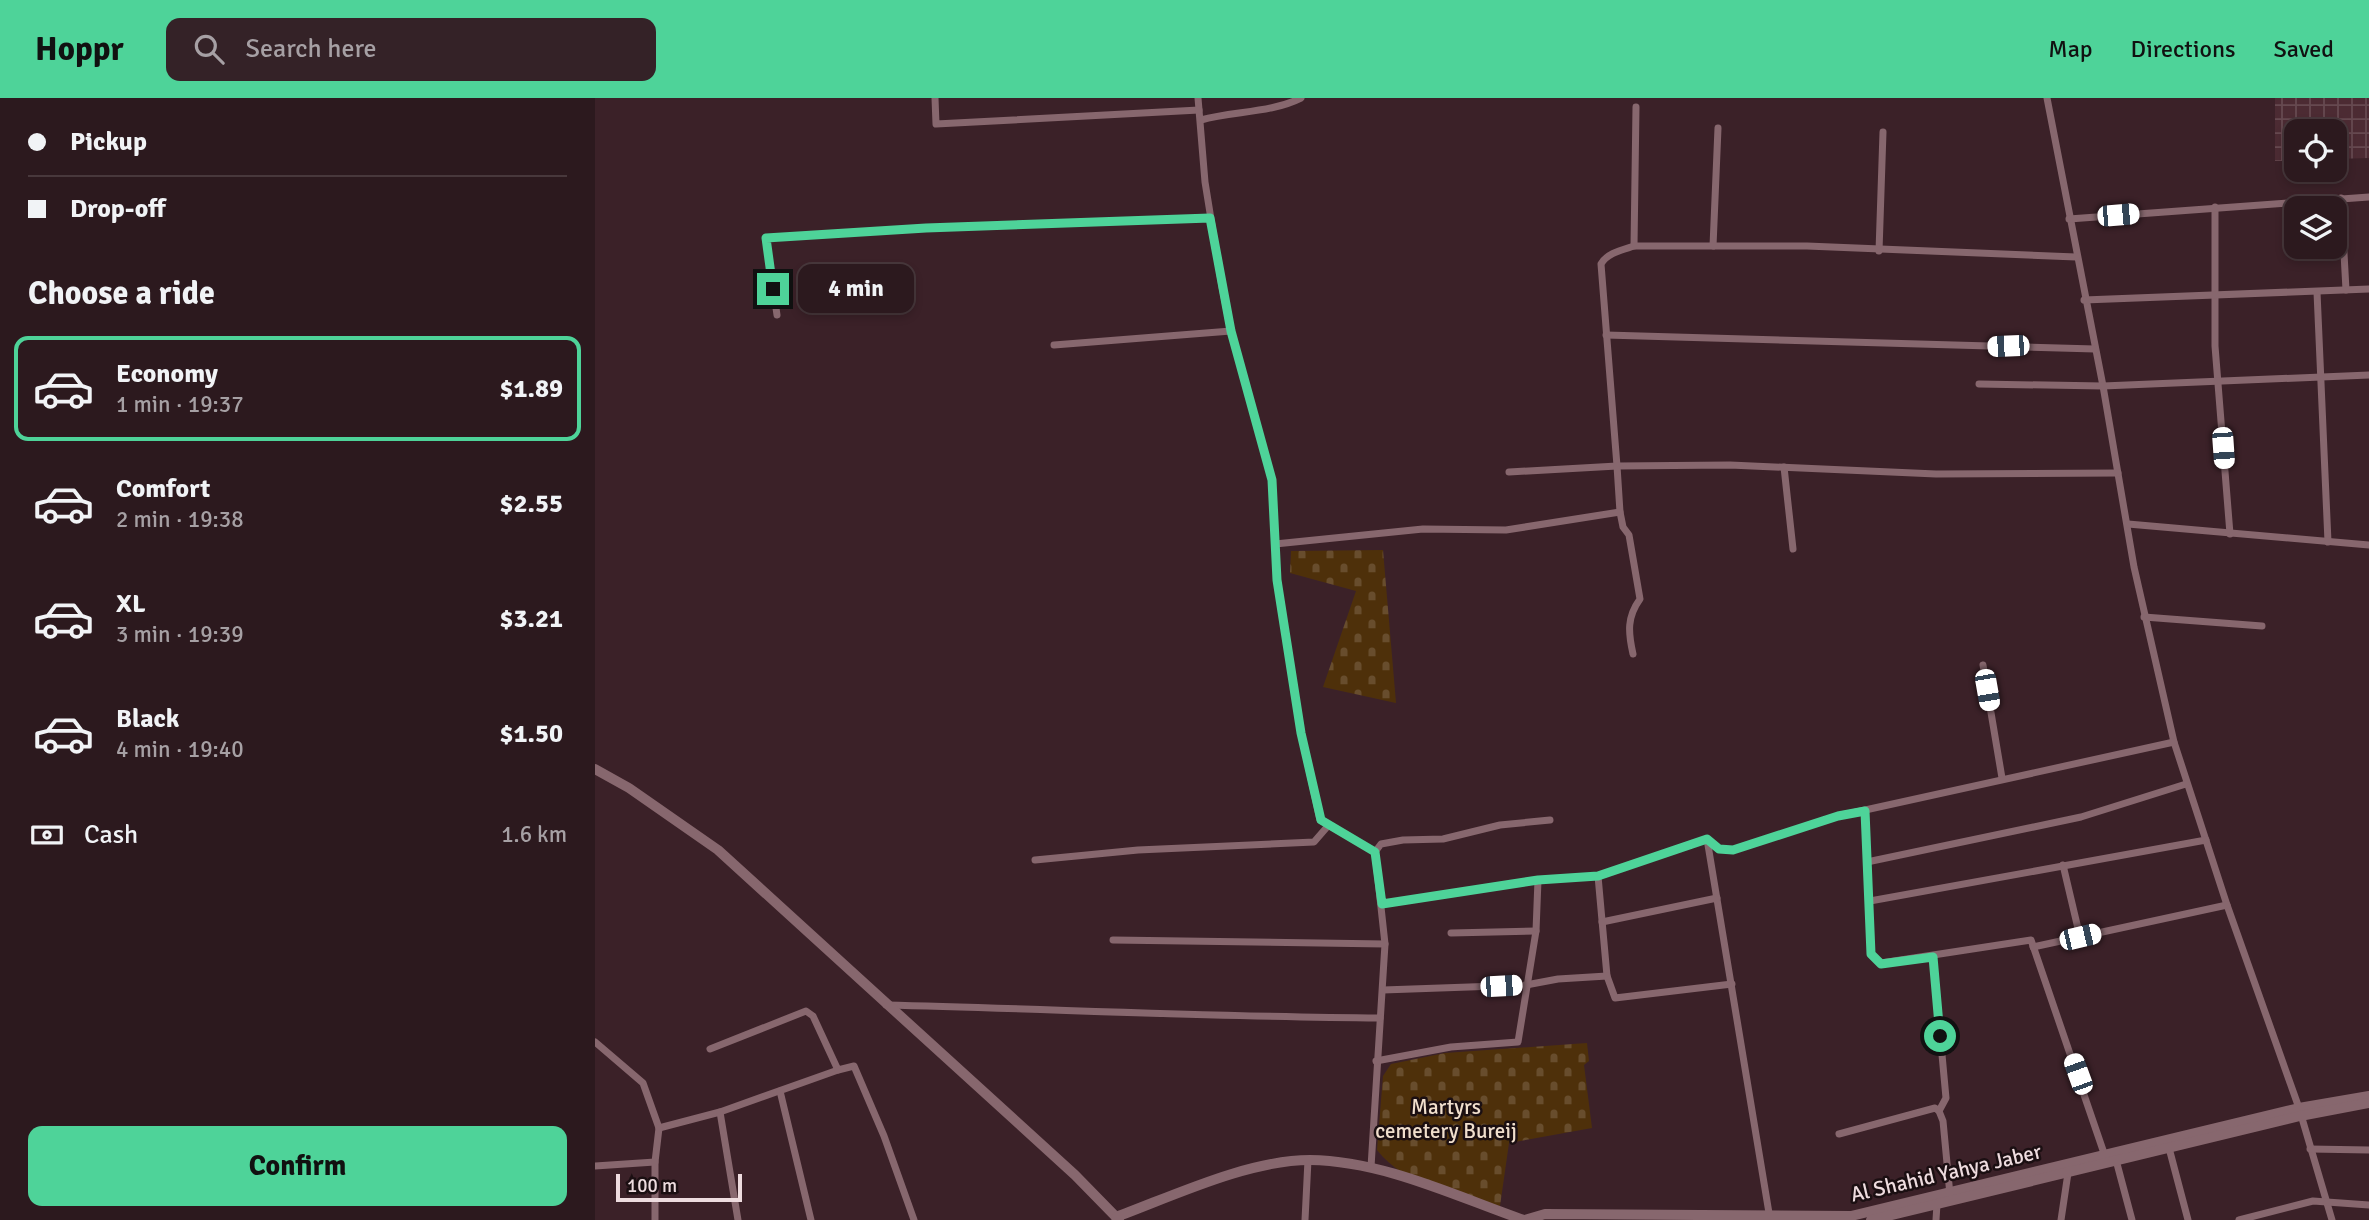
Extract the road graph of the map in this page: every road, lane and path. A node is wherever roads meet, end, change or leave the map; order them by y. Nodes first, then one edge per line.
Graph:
1 (935, 98) edge
2 (1198, 98) edge
3 (1301, 98) edge
4 (2047, 98) edge
5 (1636, 107) dead end
6 (1199, 110) junction
7 (1201, 120) junction
8 (1718, 128) dead end
9 (1883, 132) dead end
10 (2369, 197) edge
11 (2347, 198) edge
12 (2284, 202) edge
13 (2215, 207) junction
14 (1210, 218) junction
15 (2069, 219) junction
16 (1634, 246) junction
17 (1713, 246) junction
18 (1879, 251) junction
19 (2076, 257) junction
20 (2344, 259) edge
21 (2369, 289) edge
22 (2346, 290) junction
23 (2318, 292) junction
24 (2216, 295) junction
25 (2084, 300) junction
26 (778, 315) dead end
27 (1231, 331) junction
28 (1606, 335) junction
29 (1053, 345) dead end
30 (2095, 349) junction
31 (2369, 375) edge
32 (2320, 377) junction
33 (2219, 383) junction
34 (1979, 384) dead end
35 (2103, 386) junction
36 (1617, 466) junction
37 (1784, 467) junction
38 (1509, 472) dead end
39 (2118, 473) junction
40 (1620, 512) junction
41 (2128, 524) junction
42 (2230, 534) junction
43 (2328, 542) junction
44 (1275, 544) junction
45 (2369, 545) edge
46 (1793, 549) dead end
47 (2144, 617) junction
48 (2262, 626) dead end
49 (1633, 654) dead end
50 (1983, 665) dead end
51 (2174, 743) junction
52 (595, 769) edge
53 (2003, 779) junction
54 (2186, 784) junction
55 (1865, 811) junction
56 (1550, 820) dead end
57 (1327, 827) junction
58 (1707, 839) junction
59 (2206, 840) junction
60 (1375, 852) junction
61 (1035, 860) dead end
62 (1867, 862) junction
63 (2063, 864) junction
64 (1598, 876) junction
65 (1538, 880) junction
66 (1717, 898) junction
67 (1870, 901) junction
68 (1382, 904) junction
69 (2227, 905) junction
70 (1602, 922) junction
71 (1536, 931) junction
72 (1451, 933) dead end
73 (2080, 937) junction
74 (1114, 940) dead end
75 (1385, 944) junction
76 (2033, 947) junction
77 (1933, 957) junction
78 (1607, 976) junction
79 (1732, 984) junction
80 (1526, 985) junction
81 (1383, 990) junction
82 (885, 1005) junction
83 (1380, 1018) junction
84 (595, 1042) edge
85 (710, 1049) dead end
86 (1376, 1061) junction
87 (838, 1070) junction
88 (780, 1091) junction
89 (2369, 1096) edge
90 (2369, 1103) edge
91 (1940, 1111) junction
92 (720, 1112) junction
93 (2299, 1112) junction
94 (659, 1128) junction
95 (1839, 1134) dead end
96 (2169, 1148) junction
97 (2310, 1149) junction
98 (2369, 1150) edge
99 (2109, 1159) junction
100 (1308, 1160) junction
101 (655, 1162) junction
102 (595, 1166) edge
103 (1371, 1167) junction
104 (2068, 1173) junction
105 (1950, 1196) junction
106 (2326, 1201) junction
107 (1937, 1204) junction
108 (2369, 1205) edge
109 (2272, 1216) edge
110 (1770, 1218) edge
111 (657, 1219) edge
112 (1113, 1219) edge
113 (1519, 1219) edge
114 (738, 1220) edge
115 (811, 1220) edge
116 (914, 1220) edge
117 (1305, 1220) edge
118 (1871, 1220) edge
119 (1936, 1220) edge
120 (2061, 1220) edge
121 (2132, 1220) edge
122 (2188, 1220) edge
123 (2239, 1220) edge
124 (2332, 1220) edge

1 - 6 street
2 - 6 street
3 - 7 street
4 - 15 street
5 - 16 street
6 - 7 street
7 - 14 street
8 - 17 street
9 - 18 street
10 - 11 street
12 - 13 street
13 - 15 street
13 - 24 street
14 - 26 street
14 - 27 street
15 - 19 street
16 - 17 street
16 - 28 street
17 - 18 street
18 - 19 street
19 - 25 street
20 - 22 street
21 - 22 street
22 - 23 street
23 - 24 street
23 - 32 street
24 - 25 street
24 - 33 street
25 - 30 street
27 - 29 street
27 - 44 street
28 - 30 street
28 - 36 street
30 - 35 street
31 - 32 street
32 - 33 street
32 - 43 street
33 - 35 street
33 - 42 street
34 - 35 street
35 - 39 street
36 - 37 street
36 - 38 street
36 - 40 street
37 - 39 street
37 - 46 street
39 - 41 street
40 - 44 street
40 - 49 street
41 - 42 street
41 - 47 street
42 - 43 street
43 - 45 street
44 - 57 street
47 - 48 street
47 - 51 street
50 - 53 street
51 - 53 street
51 - 54 street
52 - 82 street
53 - 55 street
54 - 59 street
54 - 62 street
55 - 58 street
55 - 62 street
56 - 60 street
57 - 60 street
57 - 61 street
58 - 64 street
58 - 66 street
59 - 63 street
59 - 69 street
60 - 68 street
62 - 67 street
63 - 67 street
63 - 73 street
64 - 65 street
64 - 70 street
65 - 68 street
65 - 71 street
66 - 70 street
66 - 79 street
67 - 77 street
68 - 75 street
69 - 73 street
69 - 93 street
70 - 78 street
71 - 72 street
71 - 80 street
73 - 76 street
74 - 75 street
75 - 81 street
76 - 77 street
76 - 99 street
77 - 91 street
78 - 79 street
78 - 80 street
79 - 110 street
80 - 81 street
80 - 86 street
81 - 83 street
82 - 83 street
82 - 112 street
83 - 86 street
84 - 94 street
85 - 87 street
86 - 103 street
87 - 88 street
87 - 116 street
88 - 92 street
88 - 115 street
89 - 93 street, Al Shahid Yahya Jaber
90 - 93 street, Al Shahid Yahya Jaber
91 - 95 street
91 - 105 street
92 - 94 street
92 - 114 street
93 - 96 street, Al Shahid Yahya Jaber
93 - 97 street
93 - 99 street, Al Shahid Yahya Jaber
94 - 101 street
96 - 99 street, Al Shahid Yahya Jaber
96 - 122 street
97 - 98 street
97 - 106 street
99 - 104 street, Al Shahid Yahya Jaber
99 - 105 street, Al Shahid Yahya Jaber
99 - 121 street
100 - 103 street
100 - 112 street
100 - 117 street
101 - 102 street
101 - 111 street
103 - 113 street
104 - 105 street, Al Shahid Yahya Jaber
104 - 120 street
105 - 107 street, Al Shahid Yahya Jaber
105 - 110 street, Al Shahid Yahya Jaber
106 - 108 street
106 - 109 street
106 - 124 street
107 - 118 street, Al Shahid Yahya Jaber
107 - 119 street
109 - 123 street
110 - 113 street, Al Shahid Yahya Jaber

